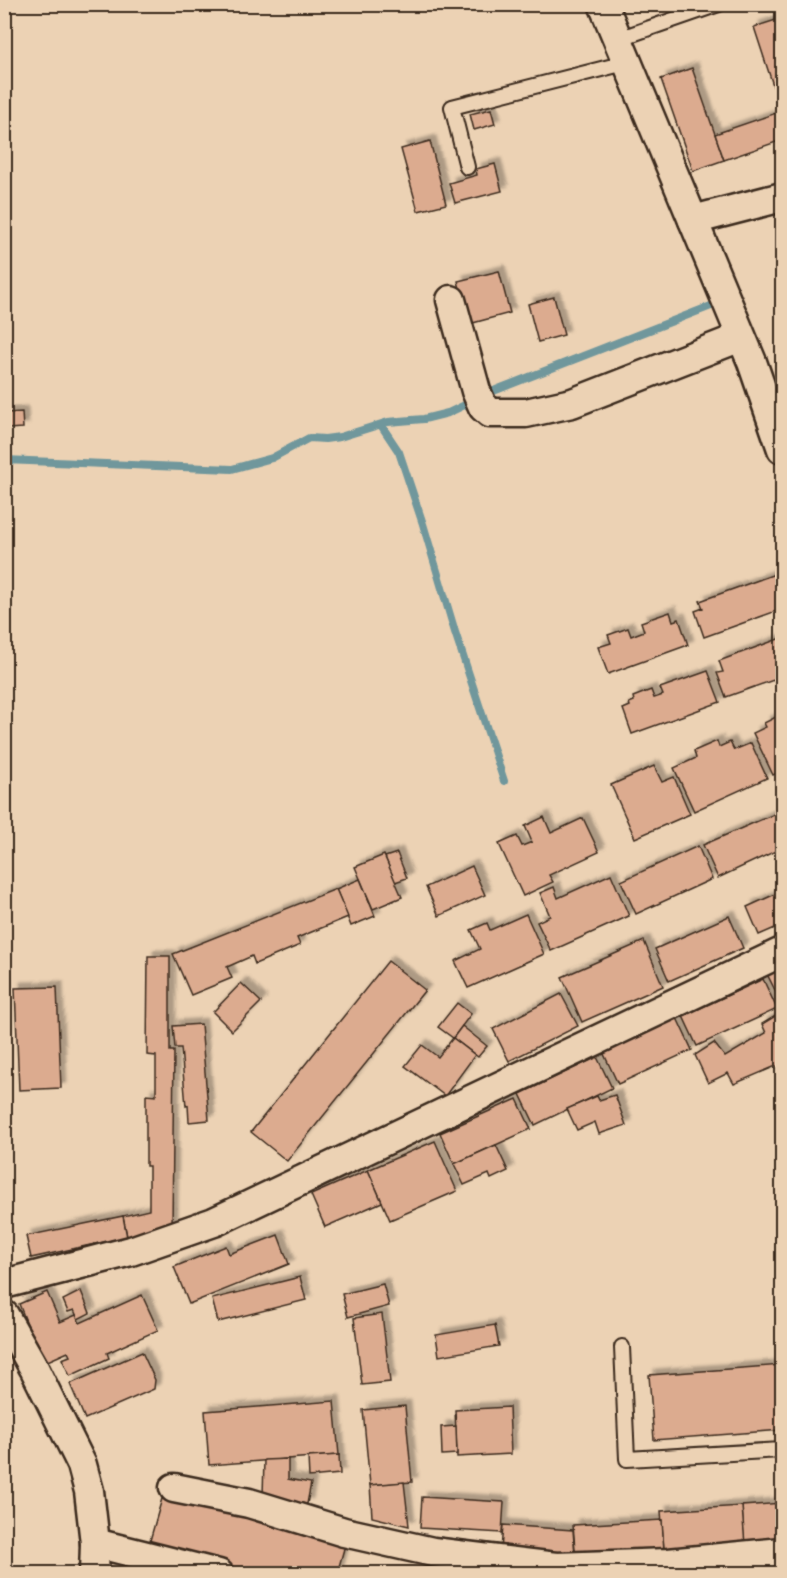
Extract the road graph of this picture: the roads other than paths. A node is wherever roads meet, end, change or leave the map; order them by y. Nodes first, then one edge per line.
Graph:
1 (603, 4) edge
2 (719, 4) edge
3 (623, 51) junction
4 (467, 167) dead end
5 (783, 196) edge
6 (693, 220) junction
7 (451, 300) dead end
8 (741, 337) junction
9 (783, 449) edge
10 (783, 951) edge
11 (4, 1284) edge
12 (4, 1315) edge
13 (622, 1347) dead end
14 (783, 1450) edge
15 (174, 1488) dead end
16 (95, 1543) junction
17 (783, 1552) edge
18 (94, 1574) edge
19 (219, 1574) edge

1 - 3 street
2 - 3 lane
3 - 4 lane
3 - 6 street
5 - 6 street
6 - 8 street
7 - 8 street
8 - 9 street
10 - 11 street
12 - 16 street
13 - 14 lane
15 - 17 street
16 - 18 street
16 - 19 street

